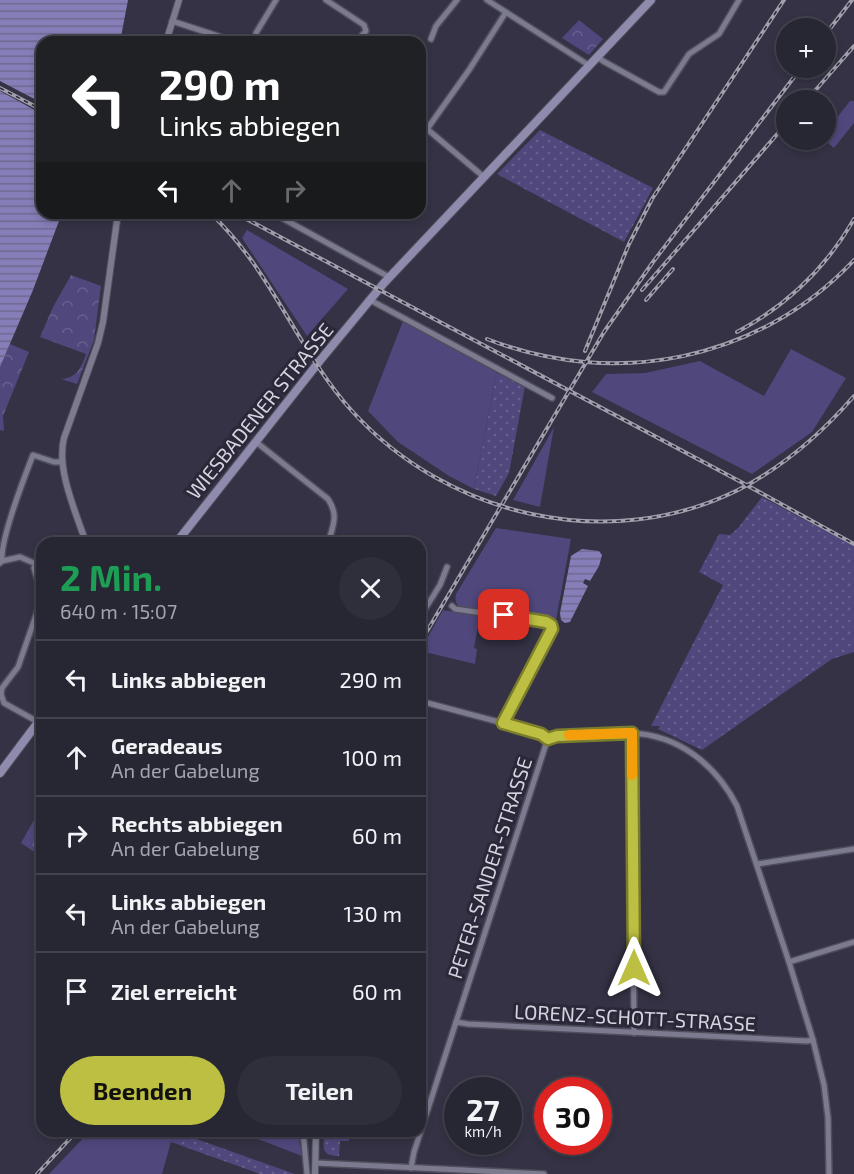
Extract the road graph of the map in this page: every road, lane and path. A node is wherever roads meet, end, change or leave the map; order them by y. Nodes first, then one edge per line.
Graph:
1 (179, 0) edge
2 (276, 0) edge
3 (326, 0) edge
4 (457, 0) edge
5 (487, 0) edge
6 (651, 0) edge
7 (739, 0) edge
8 (506, 12) junction
9 (172, 21) junction
10 (168, 36) edge
11 (217, 36) edge
12 (256, 36) edge
13 (361, 36) edge
14 (431, 39) dead end
15 (598, 57) junction
16 (590, 66) junction
17 (427, 129) joint
18 (484, 177) junction
19 (117, 219) edge
20 (283, 219) edge
21 (387, 280) junction
22 (370, 300) junction
23 (552, 398) dead end
24 (256, 442) junction
25 (62, 462) junction
26 (84, 537) edge
27 (181, 537) edge
28 (330, 537) edge
29 (1, 562) edge
30 (36, 564) joint
31 (447, 567) dead end
32 (36, 579) edge
33 (452, 606) dead end
34 (426, 607) edge
35 (36, 615) edge
36 (1, 698) edge
37 (426, 703) edge
38 (36, 717) edge
39 (503, 723) junction
40 (36, 724) edge
41 (632, 733) junction
42 (548, 739) junction
43 (0, 773) edge
44 (854, 849) edge
45 (757, 864) junction
46 (854, 942) edge
47 (789, 962) junction
48 (456, 1022) junction
49 (634, 1033) junction
50 (813, 1040) junction
51 (426, 1115) edge
52 (304, 1137) edge
53 (316, 1137) edge
54 (419, 1137) edge
55 (316, 1163) junction
56 (411, 1168) junction
57 (459, 1172) edge
58 (307, 1174) edge
59 (315, 1174) edge
60 (543, 1174) edge
61 (829, 1174) edge

1 - 9 street
2 - 12 street
3 - 13 street
4 - 14 street
5 - 8 street
6 - 15 main road, WIESBADENER STRASSE
7 - 15 street
8 - 16 street
8 - 17 street
9 - 10 street
9 - 11 street
15 - 16 main road, WIESBADENER STRASSE
16 - 18 main road, WIESBADENER STRASSE
17 - 18 street
18 - 21 main road, WIESBADENER STRASSE
19 - 25 street
20 - 21 street
21 - 22 main road, WIESBADENER STRASSE
22 - 23 street
22 - 24 main road, WIESBADENER STRASSE
24 - 27 main road, WIESBADENER STRASSE
24 - 28 street
25 - 26 street
25 - 29 street
29 - 30 street
30 - 32 street
31 - 34 street
33 - 39 street
35 - 36 street
36 - 38 street
37 - 39 street
39 - 42 street
40 - 43 main road
41 - 42 street, PETER-SANDER-STRASSE
41 - 45 street, PETER-SANDER-STRASSE
41 - 49 street
42 - 48 street, PETER-SANDER-STRASSE
44 - 45 street
45 - 47 street, PETER-SANDER-STRASSE
46 - 47 street
47 - 50 street, PETER-SANDER-STRASSE
48 - 49 street, LORENZ-SCHOTT-STRASSE
48 - 51 street, PETER-SANDER-STRASSE
49 - 50 street, LORENZ-SCHOTT-STRASSE
50 - 61 street, PETER-SANDER-STRASSE
52 - 58 street
53 - 55 street
54 - 56 street, PETER-SANDER-STRASSE
55 - 56 street
55 - 59 street
56 - 57 street
57 - 60 street

